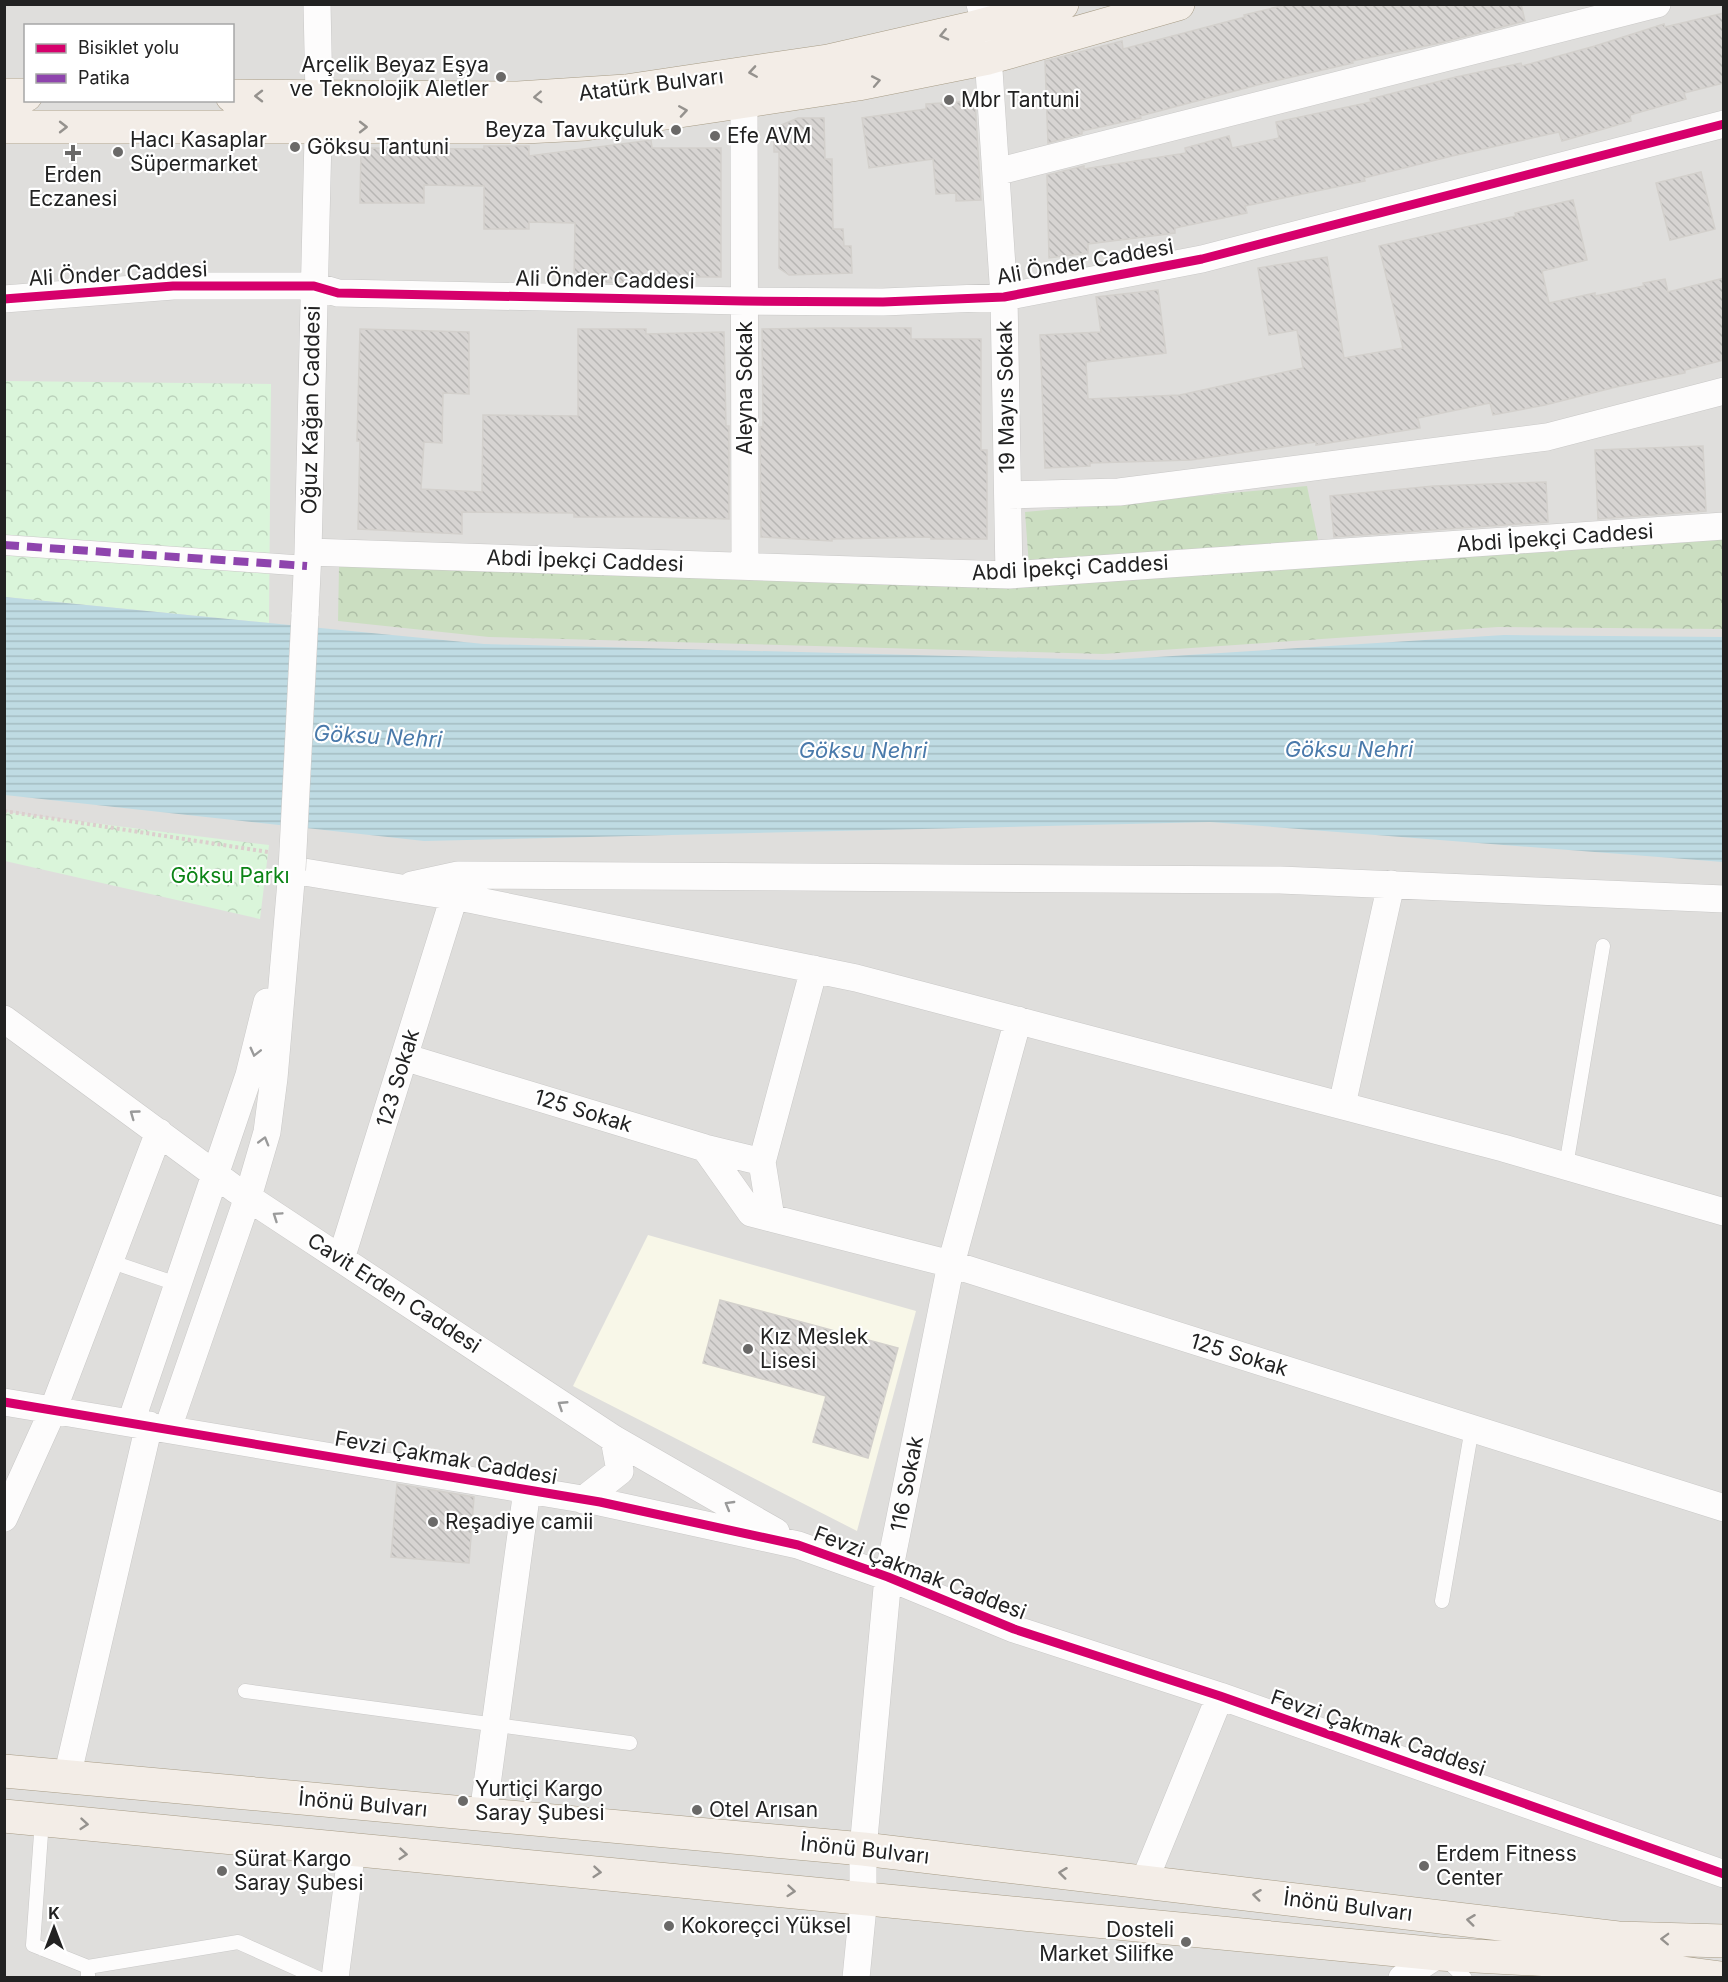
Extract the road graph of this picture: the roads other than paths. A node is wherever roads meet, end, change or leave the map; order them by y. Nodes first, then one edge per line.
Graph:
1 (317, 4) edge
2 (1062, 4) edge
3 (1178, 4) edge
4 (1657, 4) edge
5 (983, 15) edge
6 (988, 58) junction
7 (4, 95) edge
8 (24, 95) edge
9 (234, 96) edge
10 (744, 101) junction
11 (319, 111) junction
12 (1724, 124) edge
13 (4, 127) edge
14 (996, 172) junction
15 (314, 286) junction
16 (1004, 297) junction
17 (4, 299) edge
18 (744, 302) junction
19 (1724, 392) edge
20 (1008, 495) junction
21 (1724, 526) edge
22 (4, 544) edge
23 (308, 559) junction
24 (745, 566) junction
25 (1009, 575) junction
26 (292, 870) junction
27 (1391, 884) junction
28 (400, 888) junction
29 (454, 897) junction
30 (1724, 898) edge
31 (290, 913) junction
32 (1604, 946) dead end
33 (814, 969) junction
34 (4, 1019) edge
35 (1018, 1020) junction
36 (404, 1057) junction
37 (1342, 1105) junction
38 (159, 1132) junction
39 (705, 1148) junction
40 (762, 1162) junction
41 (1566, 1166) junction
42 (215, 1173) junction
43 (248, 1197) junction
44 (1724, 1212) edge
45 (761, 1216) junction
46 (341, 1259) junction
47 (109, 1261) junction
48 (951, 1264) junction
49 (177, 1284) junction
50 (4, 1402) edge
51 (53, 1410) junction
52 (149, 1425) junction
53 (1472, 1428) junction
54 (614, 1439) junction
55 (527, 1490) junction
56 (584, 1500) junction
57 (1724, 1508) edge
58 (4, 1518) edge
59 (798, 1545) junction
60 (888, 1577) junction
61 (1442, 1601) dead end
62 (245, 1691) dead end
63 (1220, 1696) junction
64 (495, 1725) junction
65 (630, 1743) dead end
66 (4, 1771) edge
67 (66, 1777) junction
68 (483, 1814) junction
69 (4, 1816) edge
70 (42, 1820) junction
71 (352, 1849) junction
72 (863, 1849) junction
73 (1724, 1874) edge
74 (1144, 1882) junction
75 (863, 1898) junction
76 (1724, 1941) edge
77 (1439, 1954) junction
78 (1597, 1970) edge
79 (88, 1972) edge
80 (318, 1977) edge
81 (335, 1977) edge
82 (856, 1977) edge
83 (1402, 1977) edge
84 (1465, 1977) edge
85 (1721, 1977) edge

1 - 11 street, Oğuz Kağan Caddesi
2 - 5 main road, Atatürk Bulvarı
3 - 6 main road
4 - 14 street
5 - 6 street, 19 Mayıs Sokak
5 -> 11 main road, Atatürk Bulvarı
10 -> 6 main road
6 - 14 street, 19 Mayıs Sokak
7 - 8 main road
11 -> 9 main road, Atatürk Bulvarı
11 -> 10 main road
10 - 18 street, Aleyna Sokak
13 -> 11 main road
11 - 15 street, Oğuz Kağan Caddesi
12 - 16 street, Ali Önder Caddesi
14 - 16 street, 19 Mayıs Sokak
15 - 17 street, Ali Önder Caddesi
15 - 18 street, Ali Önder Caddesi
15 - 23 street, Oğuz Kağan Caddesi
16 - 18 street, Ali Önder Caddesi
16 - 20 street, 19 Mayıs Sokak
18 - 24 street, Aleyna Sokak
19 - 20 street
20 - 25 street, 19 Mayıs Sokak
21 - 25 street, Abdi İpekçi Caddesi
22 - 23 street
23 - 24 street, Abdi İpekçi Caddesi
23 - 26 street, Oğuz Kağan Caddesi, bridge
24 - 25 street, Abdi İpekçi Caddesi
26 - 28 street
26 - 31 street, Oğuz Kağan Caddesi
27 - 28 street
27 - 30 street
27 - 37 street
28 - 29 street
29 - 33 street
29 - 36 street, 123 Sokak
31 -> 42 street
43 -> 31 street
32 - 41 lane
33 - 35 street
33 - 40 street
38 -> 34 street, Cavit Erden Caddesi
35 - 37 street
35 - 48 street, 116 Sokak
36 - 39 street, 125 Sokak
36 - 46 street, 123 Sokak
37 - 41 street
38 - 42 street, Cavit Erden Caddesi
38 - 47 street
39 - 40 street, 125 Sokak
39 - 45 street
40 - 45 street
41 - 44 street
42 - 43 street, Cavit Erden Caddesi
42 - 49 street
46 -> 43 street, Cavit Erden Caddesi
43 - 52 street
45 - 48 street, 125 Sokak
54 -> 46 street, Cavit Erden Caddesi
47 - 49 lane
47 - 51 street
48 - 53 street, 125 Sokak
48 - 60 street, 116 Sokak
49 - 52 street
50 - 51 street, Fevzi Çakmak Caddesi
51 - 52 street, Fevzi Çakmak Caddesi
51 - 58 street
52 - 55 street, Fevzi Çakmak Caddesi
52 - 67 street
53 - 57 street, 125 Sokak
53 - 61 lane
54 - 56 street
59 -> 54 street, Cavit Erden Caddesi
55 - 56 street, Fevzi Çakmak Caddesi
55 - 64 street
56 - 59 street, Fevzi Çakmak Caddesi
59 - 60 street, Fevzi Çakmak Caddesi
60 - 63 street, Fevzi Çakmak Caddesi
60 - 72 street, 116 Sokak
62 - 64 lane
63 - 73 street, Fevzi Çakmak Caddesi
63 - 74 street
64 - 65 lane
64 - 68 street
66 - 67 main road, İnönü Bulvarı
67 - 68 main road, İnönü Bulvarı
68 - 72 main road, İnönü Bulvarı
69 - 70 main road, İnönü Bulvarı
70 -> 71 main road, İnönü Bulvarı
70 - 79 lane
71 -> 75 main road, İnönü Bulvarı
71 - 81 street
74 -> 72 main road, İnönü Bulvarı
72 - 75 street, 116 Sokak
76 -> 74 main road, İnönü Bulvarı
75 - 77 main road, İnönü Bulvarı
75 - 82 street, 116 Sokak
77 - 78 main road, İnönü Bulvarı
77 - 83 street
77 - 84 lane
78 - 85 main road, İnönü Bulvarı
79 - 80 lane

